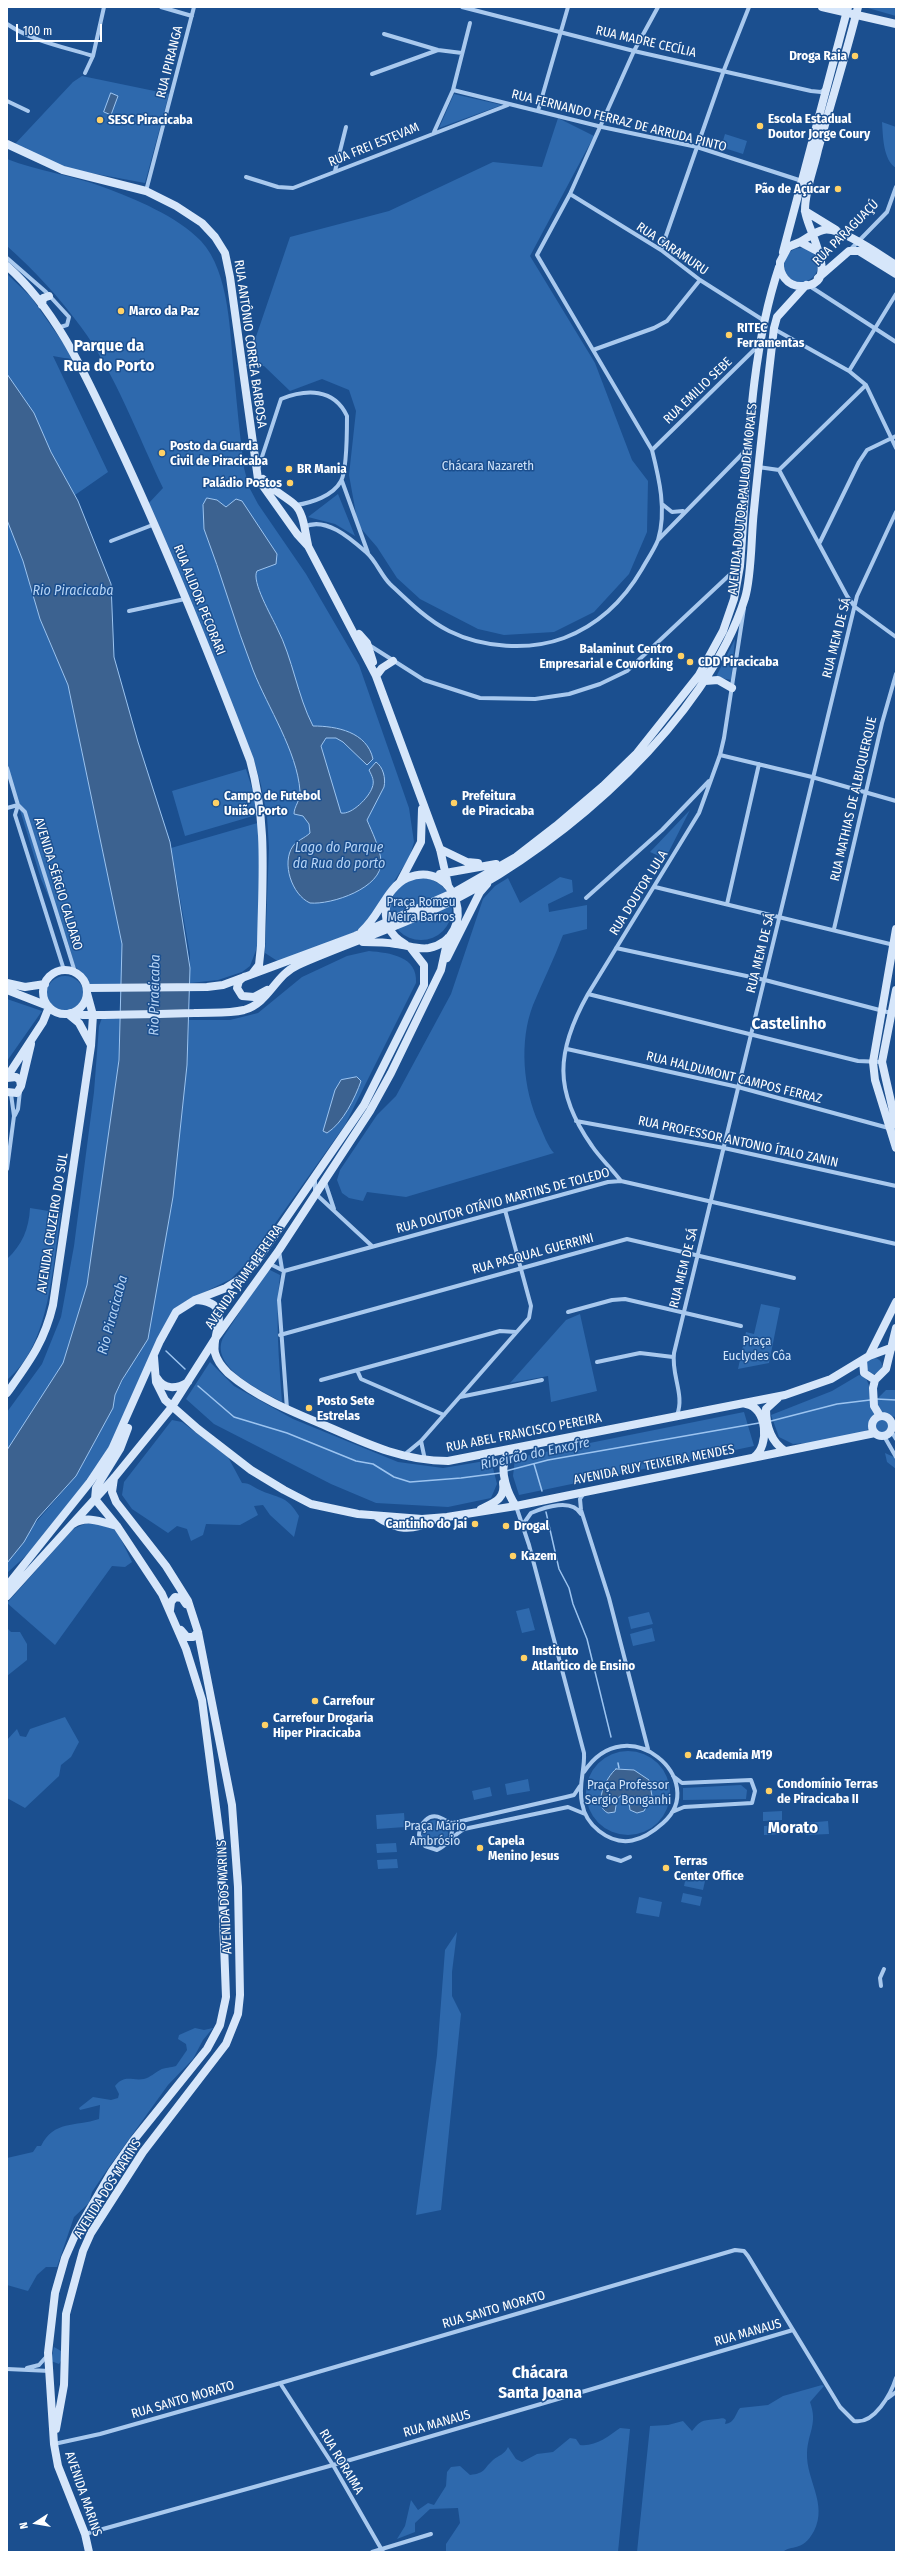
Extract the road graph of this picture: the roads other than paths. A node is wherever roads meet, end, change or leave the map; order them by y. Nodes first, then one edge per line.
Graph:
1 (104, 7) edge
2 (161, 7) edge
3 (194, 7) edge
4 (462, 7) edge
5 (568, 7) edge
6 (658, 7) edge
7 (749, 7) edge
8 (822, 7) edge
9 (477, 9) edge
10 (847, 10) edge
11 (857, 11) edge
12 (192, 16) junction
13 (470, 23) dead end
14 (7, 24) edge
15 (896, 24) edge
16 (560, 32) junction
17 (384, 34) dead end
18 (438, 50) junction
19 (634, 51) junction
20 (462, 53) junction
21 (93, 56) junction
22 (724, 70) junction
23 (85, 73) dead end
24 (372, 74) dead end
25 (826, 88) junction
26 (453, 90) junction
27 (7, 101) edge
28 (508, 105) junction
29 (28, 111) dead end
30 (538, 111) junction
31 (346, 127) dead end
32 (602, 127) junction
33 (434, 132) junction
34 (7, 144) edge
35 (697, 147) junction
36 (335, 171) junction
37 (246, 177) dead end
38 (802, 181) junction
39 (896, 187) edge
40 (146, 191) junction
41 (570, 194) junction
42 (894, 204) edge
43 (805, 210) junction
44 (840, 232) junction
45 (812, 235) junction
46 (800, 242) junction
47 (858, 242) junction
48 (661, 250) junction
49 (849, 251) junction
50 (783, 252) junction
51 (819, 252) junction
52 (7, 258) edge
53 (896, 265) edge
54 (7, 266) edge
55 (779, 267) junction
56 (896, 274) edge
57 (816, 279) junction
58 (700, 280) junction
59 (807, 285) junction
60 (896, 294) edge
61 (49, 296) junction
62 (42, 305) junction
63 (763, 320) junction
64 (876, 327) junction
65 (57, 328) junction
66 (774, 328) junction
67 (896, 342) edge
68 (758, 346) junction
69 (593, 350) junction
70 (849, 371) junction
71 (866, 385) junction
72 (894, 437) edge
73 (750, 446) junction
74 (896, 448) edge
75 (652, 450) junction
76 (758, 467) junction
77 (779, 470) junction
78 (257, 472) junction
79 (342, 481) junction
80 (662, 504) junction
81 (296, 505) junction
82 (686, 510) junction
83 (896, 512) edge
84 (283, 515) junction
85 (288, 523) junction
86 (155, 524) junction
87 (304, 527) junction
88 (111, 541) dead end
89 (657, 541) junction
90 (820, 542) junction
91 (308, 546) junction
92 (368, 554) junction
93 (740, 566) junction
94 (746, 596) junction
95 (185, 599) junction
96 (855, 607) junction
97 (129, 611) dead end
98 (350, 624) junction
99 (356, 636) junction
100 (896, 637) edge
101 (367, 643) junction
102 (393, 661) junction
103 (896, 674) edge
104 (376, 676) junction
105 (706, 681) junction
106 (732, 688) junction
107 (720, 756) junction
108 (760, 764) junction
109 (7, 768) edge
110 (812, 777) junction
111 (711, 779) junction
112 (866, 792) junction
113 (896, 801) edge
114 (18, 804) junction
115 (422, 804) junction
116 (7, 808) edge
117 (440, 849) junction
118 (500, 864) junction
119 (445, 873) junction
120 (430, 877) junction
121 (496, 877) junction
122 (398, 884) junction
123 (448, 885) junction
124 (655, 887) junction
125 (454, 896) junction
126 (388, 897) junction
127 (586, 898) dead end
128 (727, 904) junction
129 (780, 916) junction
130 (465, 924) junction
131 (388, 926) junction
132 (834, 929) junction
133 (896, 929) edge
134 (450, 935) junction
135 (355, 939) junction
136 (408, 946) junction
137 (894, 946) edge
138 (616, 948) junction
139 (64, 970) junction
140 (441, 970) junction
141 (75, 972) junction
142 (248, 976) junction
143 (765, 980) junction
144 (279, 981) junction
145 (7, 983) edge
146 (45, 984) junction
147 (7, 990) edge
148 (896, 990) edge
149 (87, 991) junction
150 (588, 994) junction
151 (48, 1007) junction
152 (880, 1010) junction
153 (58, 1013) junction
154 (891, 1013) junction
155 (70, 1014) junction
156 (93, 1015) junction
157 (42, 1022) junction
158 (751, 1035) junction
159 (33, 1037) junction
160 (91, 1046) junction
161 (567, 1049) junction
162 (873, 1062) junction
163 (882, 1062) junction
164 (7, 1078) edge
165 (738, 1087) junction
166 (21, 1088) junction
167 (8, 1094) edge
168 (14, 1116) junction
169 (576, 1121) junction
170 (894, 1127) edge
171 (724, 1148) junction
172 (896, 1148) edge
173 (7, 1168) edge
174 (315, 1176) junction
175 (324, 1179) junction
176 (621, 1181) junction
177 (896, 1186) edge
178 (315, 1192) junction
179 (711, 1201) junction
180 (334, 1210) junction
181 (505, 1210) junction
182 (896, 1244) edge
183 (372, 1246) junction
184 (279, 1250) junction
185 (697, 1256) junction
186 (270, 1264) junction
187 (521, 1268) junction
188 (283, 1270) junction
189 (794, 1278) dead end
190 (195, 1300) junction
191 (896, 1302) edge
192 (568, 1312) dead end
193 (684, 1313) junction
194 (741, 1326) dead end
195 (896, 1328) edge
196 (516, 1332) junction
197 (280, 1335) junction
198 (215, 1340) junction
199 (893, 1347) edge
200 (877, 1352) junction
201 (154, 1357) junction
202 (673, 1357) junction
203 (866, 1358) junction
204 (597, 1362) dead end
205 (888, 1362) junction
206 (356, 1370) junction
207 (154, 1372) junction
208 (321, 1380) dead end
209 (542, 1380) dead end
210 (875, 1380) junction
211 (188, 1382) junction
212 (8, 1392) edge
213 (779, 1396) junction
214 (460, 1397) junction
215 (134, 1404) junction
216 (742, 1404) junction
217 (681, 1405) junction
218 (172, 1408) junction
219 (287, 1410) junction
220 (763, 1410) junction
221 (691, 1413) junction
222 (444, 1415) junction
223 (677, 1416) junction
224 (880, 1416) junction
225 (893, 1425) edge
226 (875, 1433) junction
227 (884, 1436) junction
228 (896, 1439) edge
229 (768, 1440) junction
230 (421, 1441) junction
231 (534, 1444) junction
232 (785, 1451) junction
233 (489, 1453) junction
234 (403, 1456) junction
235 (896, 1457) edge
236 (753, 1458) junction
237 (425, 1461) junction
238 (502, 1466) junction
239 (114, 1478) junction
240 (505, 1488) junction
241 (585, 1491) junction
242 (95, 1499) junction
243 (516, 1506) junction
244 (473, 1513) junction
245 (584, 1520) junction
246 (524, 1523) junction
247 (117, 1526) junction
248 (67, 1528) junction
249 (7, 1586) edge
250 (7, 1596) edge
251 (170, 1611) junction
252 (194, 1616) junction
253 (178, 1626) junction
254 (198, 1632) junction
255 (648, 1749) junction
256 (211, 1772) junction
257 (584, 1772) junction
258 (673, 1775) junction
259 (580, 1785) junction
260 (229, 1790) junction
261 (672, 1812) junction
262 (586, 1814) junction
263 (448, 1823) junction
264 (451, 1840) junction
265 (608, 1857) dead end
266 (630, 1857) dead end
267 (236, 1863) junction
268 (221, 1864) junction
269 (222, 1886) junction
270 (238, 1887) junction
271 (884, 1969) dead end
272 (881, 1986) dead end
273 (793, 2330) junction
274 (64, 2344) junction
275 (48, 2353) junction
276 (64, 2366) junction
277 (7, 2369) edge
278 (22, 2369) junction
279 (50, 2371) junction
280 (896, 2378) edge
281 (280, 2383) junction
282 (896, 2392) edge
283 (886, 2399) junction
284 (54, 2444) junction
285 (333, 2465) junction
286 (85, 2534) junction
287 (430, 2534) dead end
288 (382, 2551) edge
289 (89, 2552) edge
290 (372, 2552) edge

1 - 21 street
2 - 12 street
3 - 12 street, RUA IPIRANGA
4 - 9 street, RUA MADRE CECÍLIA
5 - 16 street
6 - 19 street
7 - 22 street
8 - 10 main road
9 - 16 street, RUA MADRE CECÍLIA
10 - 11 main road
10 - 25 main road
11 - 15 main road
11 - 43 main road
12 - 40 street, RUA IPIRANGA
13 - 20 street
14 - 21 street
16 - 19 street, RUA MADRE CECÍLIA
16 - 30 street
17 - 18 street
18 - 20 street
18 - 24 street
19 - 22 street, RUA MADRE CECÍLIA
19 - 32 street
20 - 26 street
21 - 23 street
22 - 25 street, RUA MADRE CECÍLIA
22 - 35 street
25 - 38 main road
26 - 28 street, RUA FERNANDO FERRAZ DE ARRUDA PINTO
26 - 33 street
27 - 29 street
28 - 30 street, RUA FERNANDO FERRAZ DE ARRUDA PINTO
28 - 33 street, RUA FREI ESTEVAM
30 - 32 street, RUA FERNANDO FERRAZ DE ARRUDA PINTO
31 - 36 street
32 - 35 street, RUA FERNANDO FERRAZ DE ARRUDA PINTO
32 - 41 street
33 - 36 street, RUA FREI ESTEVAM
34 - 40 main road, RUA ANTÔNIO CORRÊA BARBOSA
35 - 38 street, RUA FERNANDO FERRAZ DE ARRUDA PINTO
35 - 48 street
36 - 37 street, RUA FREI ESTEVAM
38 - 50 main road
39 - 42 street
40 - 78 main road, RUA ANTÔNIO CORRÊA BARBOSA
41 - 48 street, RUA CARAMURU
41 - 69 street
42 - 47 street, RUA PARAGUAÇÚ
43 - 44 main road
43 - 45 main road
44 - 45 main road
44 - 47 main road
45 - 46 main road
45 - 51 main road
46 - 50 main road
46 - 51 main road
47 - 49 street, RUA PARAGUAÇÚ
47 - 53 main road
48 - 58 street, RUA CARAMURU
49 - 56 main road
49 - 57 main road, RUA PARAGUAÇÚ
50 - 55 main road
51 - 57 main road
52 - 61 street
54 - 62 main road, RUA ALIDOR PECORARI
55 - 59 main road
55 - 63 main road, AVENIDA DOUTOR PAULO DE MORAES
57 - 59 main road
58 - 63 street, RUA CARAMURU
58 - 69 street
59 - 64 street
59 - 66 main road, AVENIDA DOUTOR PAULO DE MORAES
60 - 64 street
61 - 62 main road
61 - 65 street
62 - 65 main road, RUA ALIDOR PECORARI
63 - 68 main road, AVENIDA DOUTOR PAULO DE MORAES
64 - 67 street
64 - 70 street
65 - 86 main road, RUA ALIDOR PECORARI
66 - 70 street
66 - 76 main road, AVENIDA DOUTOR PAULO DE MORAES
68 - 73 main road, AVENIDA DOUTOR PAULO DE MORAES
68 - 75 street, RUA EMILIO SEBE
69 - 75 street
70 - 71 street
71 - 72 street
71 - 77 street
72 - 74 street
72 - 90 street
73 - 82 street
73 - 93 main road, AVENIDA DOUTOR PAULO DE MORAES
75 - 80 street
76 - 77 street
76 - 94 main road, AVENIDA DOUTOR PAULO DE MORAES
77 - 90 street
78 - 79 street
78 - 81 main road, RUA ANTÔNIO CORRÊA BARBOSA
78 - 84 main road, RUA ANTÔNIO CORRÊA BARBOSA
79 - 81 street
79 - 92 street
80 - 82 street
80 - 89 street
81 - 84 main road
81 - 87 main road, RUA ANTÔNIO CORRÊA BARBOSA
82 - 89 street
83 - 96 street, RUA MEM DE SÁ
84 - 85 main road, RUA ANTÔNIO CORRÊA BARBOSA
85 - 87 main road
85 - 91 main road, RUA ANTÔNIO CORRÊA BARBOSA
86 - 88 street
86 - 95 main road, RUA ALIDOR PECORARI
87 - 91 main road, RUA ANTÔNIO CORRÊA BARBOSA
87 - 92 street
89 - 92 street
90 - 96 street
91 - 98 main road, RUA ANTÔNIO CORRÊA BARBOSA
93 - 102 street
93 - 118 main road, AVENIDA DOUTOR PAULO DE MORAES
94 - 105 main road, AVENIDA DOUTOR PAULO DE MORAES
94 - 106 street, RUA DOUTOR LULA
95 - 97 street
95 - 142 main road, RUA ALIDOR PECORARI
96 - 100 street
96 - 110 street, RUA MEM DE SÁ
98 - 99 main road, RUA ANTÔNIO CORRÊA BARBOSA
98 - 101 main road
99 - 101 main road
99 - 104 main road, RUA ANTÔNIO CORRÊA BARBOSA
101 - 102 street
101 - 104 main road, RUA ANTÔNIO CORRÊA BARBOSA
102 - 104 main road
103 - 112 street, RUA MATHIAS DE ALBUQUERQUE
104 - 115 main road, RUA ANTÔNIO CORRÊA BARBOSA
105 - 106 main road
105 - 121 main road, AVENIDA DOUTOR PAULO DE MORAES
106 - 107 street, RUA DOUTOR LULA
107 - 108 street
107 - 111 street, RUA DOUTOR LULA
108 - 110 street
108 - 128 street
109 - 114 street, AVENIDA SÉRGIO CALDARO
110 - 112 street
110 - 129 street, RUA MEM DE SÁ
111 - 124 street, RUA DOUTOR LULA
111 - 127 street
112 - 113 street
112 - 132 street, RUA MATHIAS DE ALBUQUERQUE
114 - 116 street
114 - 139 street, AVENIDA SÉRGIO CALDARO
114 - 141 street, AVENIDA SÉRGIO CALDARO
115 - 117 main road, RUA ANTÔNIO CORRÊA BARBOSA
115 - 122 main road, RUA ANTÔNIO CORRÊA BARBOSA
117 - 118 main road
117 - 119 main road, RUA ANTÔNIO CORRÊA BARBOSA
118 - 119 main road
118 - 125 main road, AVENIDA DOUTOR PAULO DE MORAES
119 - 120 main road
119 - 123 main road, RUA ANTÔNIO CORRÊA BARBOSA
120 - 122 main road
120 - 123 main road
121 - 125 main road, AVENIDA DOUTOR PAULO DE MORAES
121 - 130 main road
122 - 126 main road, RUA ANTÔNIO CORRÊA BARBOSA
123 - 125 main road, RUA ANTÔNIO CORRÊA BARBOSA
124 - 128 street
124 - 138 street, RUA DOUTOR LULA
125 - 131 main road, AVENIDA DOUTOR PAULO DE MORAES
125 - 134 main road, AVENIDA JAIME PEREIRA
126 - 131 main road
126 - 135 main road, RUA ANTÔNIO CORRÊA BARBOSA
128 - 129 street
129 - 132 street
129 - 143 street, RUA MEM DE SÁ
130 - 134 main road
130 - 140 main road
131 - 135 main road, AVENIDA DOUTOR PAULO DE MORAES
131 - 136 main road, AVENIDA JAIME PEREIRA
132 - 137 street
133 - 137 main road
134 - 136 main road
134 - 140 main road, AVENIDA JAIME PEREIRA
135 - 136 main road
135 - 142 main road, AVENIDA DOUTOR PAULO DE MORAES
135 - 144 main road, AVENIDA DOUTOR PAULO DE MORAES
136 - 174 main road, AVENIDA JAIME PEREIRA
137 - 152 main road
138 - 143 street
138 - 150 street, RUA DOUTOR LULA
139 - 141 main road
139 - 146 main road
140 - 175 main road, AVENIDA JAIME PEREIRA
141 - 149 main road
142 - 144 main road, RUA ALIDOR PECORARI
142 - 149 main road, AVENIDA DOUTOR PAULO DE MORAES
143 - 152 street
143 - 158 street, RUA MEM DE SÁ
144 - 156 main road, AVENIDA DOUTOR PAULO DE MORAES
145 - 146 main road
146 - 151 main road
147 - 151 main road
148 - 154 main road
149 - 155 main road
149 - 156 main road, AVENIDA CRUZEIRO DO SUL
150 - 158 street
150 - 161 street, RUA DOUTOR LULA
151 - 153 main road
151 - 157 main road
152 - 154 street
152 - 162 main road
153 - 155 main road
153 - 157 main road
154 - 163 main road
155 - 156 main road, AVENIDA DOUTOR PAULO DE MORAES
155 - 160 main road
156 - 160 main road, AVENIDA CRUZEIRO DO SUL
157 - 159 main road
158 - 162 street
158 - 165 street, RUA MEM DE SÁ
159 - 164 main road
159 - 166 main road
160 - 212 main road, AVENIDA CRUZEIRO DO SUL
161 - 165 street, RUA HALDUMONT CAMPOS FERRAZ
161 - 169 street, RUA DOUTOR LULA
162 - 163 street
162 - 170 main road
163 - 170 main road
164 - 166 main road
165 - 170 street, RUA HALDUMONT CAMPOS FERRAZ
165 - 171 street, RUA MEM DE SÁ
166 - 167 main road
166 - 168 street
167 - 168 street
168 - 173 street
169 - 171 street, RUA PROFESSOR ANTONIO ÍTALO ZANIN
169 - 176 street, RUA DOUTOR LULA
170 - 172 main road
171 - 177 street, RUA PROFESSOR ANTONIO ÍTALO ZANIN
171 - 179 street, RUA MEM DE SÁ
174 - 178 street
174 - 190 main road, AVENIDA JAIME PEREIRA
175 - 178 main road, AVENIDA JAIME PEREIRA
175 - 180 street
176 - 179 street, RUA DOUTOR OTÁVIO MARTINS DE TOLEDO
176 - 181 street, RUA DOUTOR OTÁVIO MARTINS DE TOLEDO
178 - 180 street
178 - 184 main road, AVENIDA JAIME PEREIRA
179 - 182 street, RUA DOUTOR OTÁVIO MARTINS DE TOLEDO
179 - 185 street, RUA MEM DE SÁ
180 - 183 street
181 - 183 street, RUA DOUTOR OTÁVIO MARTINS DE TOLEDO
181 - 187 street
183 - 188 street, RUA DOUTOR OTÁVIO MARTINS DE TOLEDO
184 - 186 main road, AVENIDA JAIME PEREIRA
184 - 188 street
185 - 187 street, RUA PASQUAL GUERRINI
185 - 189 street, RUA PASQUAL GUERRINI
185 - 193 street, RUA MEM DE SÁ
186 - 188 street
186 - 198 main road, AVENIDA JAIME PEREIRA
187 - 196 street
187 - 197 street, RUA PASQUAL GUERRINI
188 - 197 street
190 - 198 main road
190 - 201 main road, AVENIDA JAIME PEREIRA
191 - 203 main road
192 - 193 street
193 - 194 street
193 - 202 street, RUA MEM DE SÁ
195 - 199 main road
196 - 206 street
196 - 214 street
197 - 219 street
198 - 211 main road, AVENIDA JAIME PEREIRA
198 - 219 main road, RUA ABEL FRANCISCO PEREIRA
199 - 200 main road
199 - 205 main road
200 - 203 main road
200 - 205 main road
201 - 207 main road, AVENIDA RUY TEIXEIRA MENDES
201 - 215 main road, AVENIDA JAIME PEREIRA
202 - 204 street
202 - 217 street, RUA MEM DE SÁ
203 - 210 main road
203 - 213 main road, RUA ABEL FRANCISCO PEREIRA
205 - 210 main road
206 - 208 street
206 - 222 street
207 - 211 main road
207 - 218 main road, AVENIDA RUY TEIXEIRA MENDES
209 - 214 street
210 - 224 main road
211 - 218 main road, AVENIDA JAIME PEREIRA
213 - 216 main road, RUA ABEL FRANCISCO PEREIRA
213 - 220 main road
214 - 222 street
215 - 242 main road
215 - 249 main road, AVENIDA JAIME PEREIRA
216 - 220 main road
216 - 221 main road, RUA ABEL FRANCISCO PEREIRA
217 - 221 street
217 - 223 street, RUA MEM DE SÁ
218 - 239 main road, AVENIDA JAIME PEREIRA
218 - 244 main road, AVENIDA RUY TEIXEIRA MENDES
219 - 234 main road, RUA ABEL FRANCISCO PEREIRA
220 - 229 main road
221 - 223 main road, RUA ABEL FRANCISCO PEREIRA
222 - 230 street
223 - 231 main road, RUA ABEL FRANCISCO PEREIRA
224 - 225 main road
224 - 226 main road
225 - 227 main road
225 - 228 street
226 - 227 main road
226 - 232 main road, AVENIDA RUY TEIXEIRA MENDES
227 - 235 street
229 - 232 main road
229 - 236 main road
230 - 234 street
230 - 237 street
231 - 233 main road, RUA ABEL FRANCISCO PEREIRA
231 - 238 main road
232 - 236 main road, AVENIDA RUY TEIXEIRA MENDES
233 - 237 main road, RUA ABEL FRANCISCO PEREIRA
233 - 238 main road
234 - 237 main road, RUA ABEL FRANCISCO PEREIRA
236 - 241 main road, AVENIDA RUY TEIXEIRA MENDES
238 - 240 main road
239 - 242 main road, AVENIDA JAIME PEREIRA
239 - 252 main road, AVENIDA DOS MARINS
240 - 243 main road
240 - 244 main road
241 - 243 main road, AVENIDA RUY TEIXEIRA MENDES
241 - 245 street
242 - 247 main road, AVENIDA DOS MARINS
242 - 248 main road, AVENIDA JAIME PEREIRA
243 - 244 main road, AVENIDA RUY TEIXEIRA MENDES
243 - 246 street
245 - 246 street
245 - 255 street
246 - 257 street
247 - 248 main road
247 - 251 main road, AVENIDA DOS MARINS
248 - 250 main road, AVENIDA JAIME PEREIRA
251 - 252 main road
251 - 253 main road, AVENIDA DOS MARINS
252 - 254 main road, AVENIDA DOS MARINS
253 - 254 main road
253 - 256 main road, AVENIDA DOS MARINS
254 - 260 main road, AVENIDA DOS MARINS
255 - 257 street
255 - 258 street
256 - 260 main road
256 - 268 main road, AVENIDA DOS MARINS
257 - 259 street
258 - 261 street
258 - 261 street
259 - 262 street
259 - 263 street
260 - 267 main road, AVENIDA DOS MARINS
261 - 262 street
262 - 264 street
263 - 264 street
263 - 264 street
265 - 266 street
267 - 268 main road
267 - 270 main road, AVENIDA DOS MARINS
268 - 269 main road, AVENIDA DOS MARINS
269 - 270 main road
269 - 275 main road, AVENIDA DOS MARINS
270 - 274 main road, AVENIDA DOS MARINS
271 - 272 street
273 - 281 street, RUA SANTO MORATO
273 - 283 street, RUA SANTO MORATO
273 - 285 street, RUA MANAUS
274 - 275 main road
274 - 276 main road, AVENIDA DOS MARINS
275 - 278 street
275 - 279 main road, AVENIDA DOS MARINS
276 - 279 main road
276 - 284 main road, AVENIDA DOS MARINS
277 - 278 street
278 - 279 street
279 - 284 main road, AVENIDA DOS MARINS
280 - 283 street
281 - 284 street, RUA SANTO MORATO
281 - 285 street, RUA RORAIMA
282 - 283 street
284 - 286 main road, AVENIDA MARINS
285 - 286 street, RUA MANAUS
285 - 288 street, RUA RORAIMA
286 - 289 main road, AVENIDA MARINS
287 - 288 street
288 - 290 street

